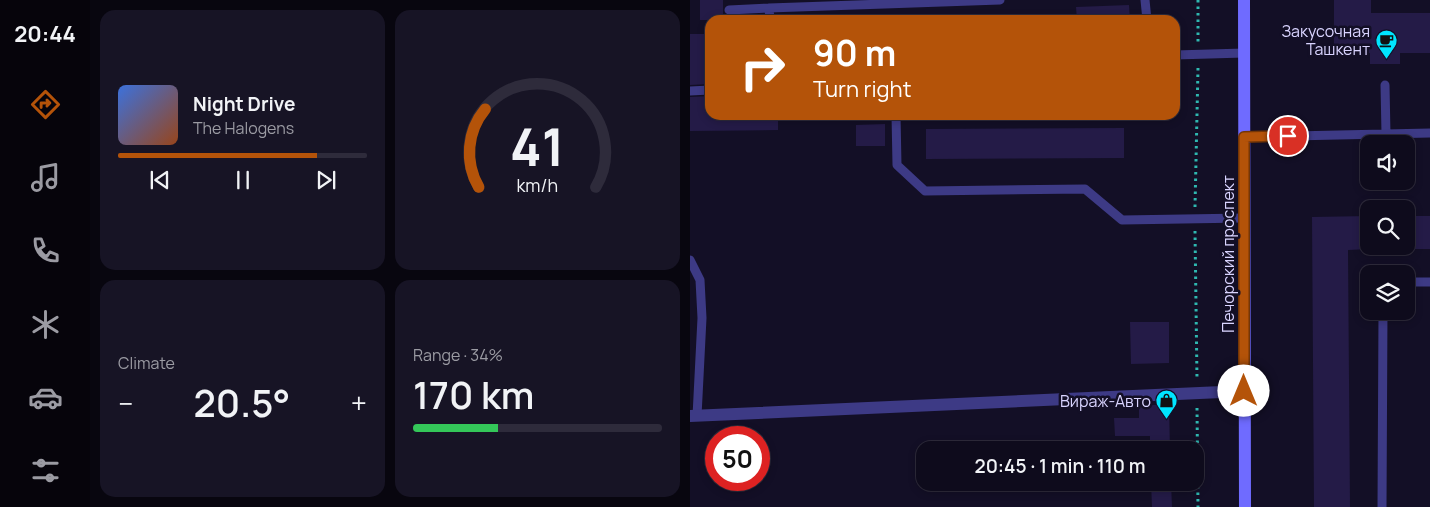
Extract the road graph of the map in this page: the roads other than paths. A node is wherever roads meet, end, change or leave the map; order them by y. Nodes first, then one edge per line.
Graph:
1 (1000, 0) edge
2 (1145, 0) edge
3 (1244, 0) edge
4 (769, 8) junction
5 (729, 10) dead end
6 (770, 15) edge
7 (1146, 15) edge
8 (1244, 53) junction
9 (1180, 54) edge
10 (1386, 85) dead end
11 (705, 90) edge
12 (690, 91) edge
13 (896, 120) edge
14 (1430, 133) edge
15 (1386, 134) junction
16 (1244, 137) junction
17 (1244, 218) junction
18 (690, 260) edge
19 (1415, 282) edge
20 (1430, 282) edge
21 (1383, 320) edge
22 (1244, 391) junction
23 (693, 416) edge
24 (1244, 507) edge
25 (1382, 507) edge

1 - 4 lane
2 - 7 lane
3 - 8 main road, Печорский проспект
4 - 5 lane
4 - 6 lane
8 - 9 lane
8 - 16 main road, Печорский проспект
10 - 15 lane
11 - 12 lane
13 - 17 lane
14 - 15 lane
15 - 16 lane
16 - 17 main road, Печорский проспект
17 - 22 main road, Печорский проспект
18 - 23 lane
19 - 20 lane
21 - 25 lane
22 - 23 street
22 - 24 main road, Печорский проспект

